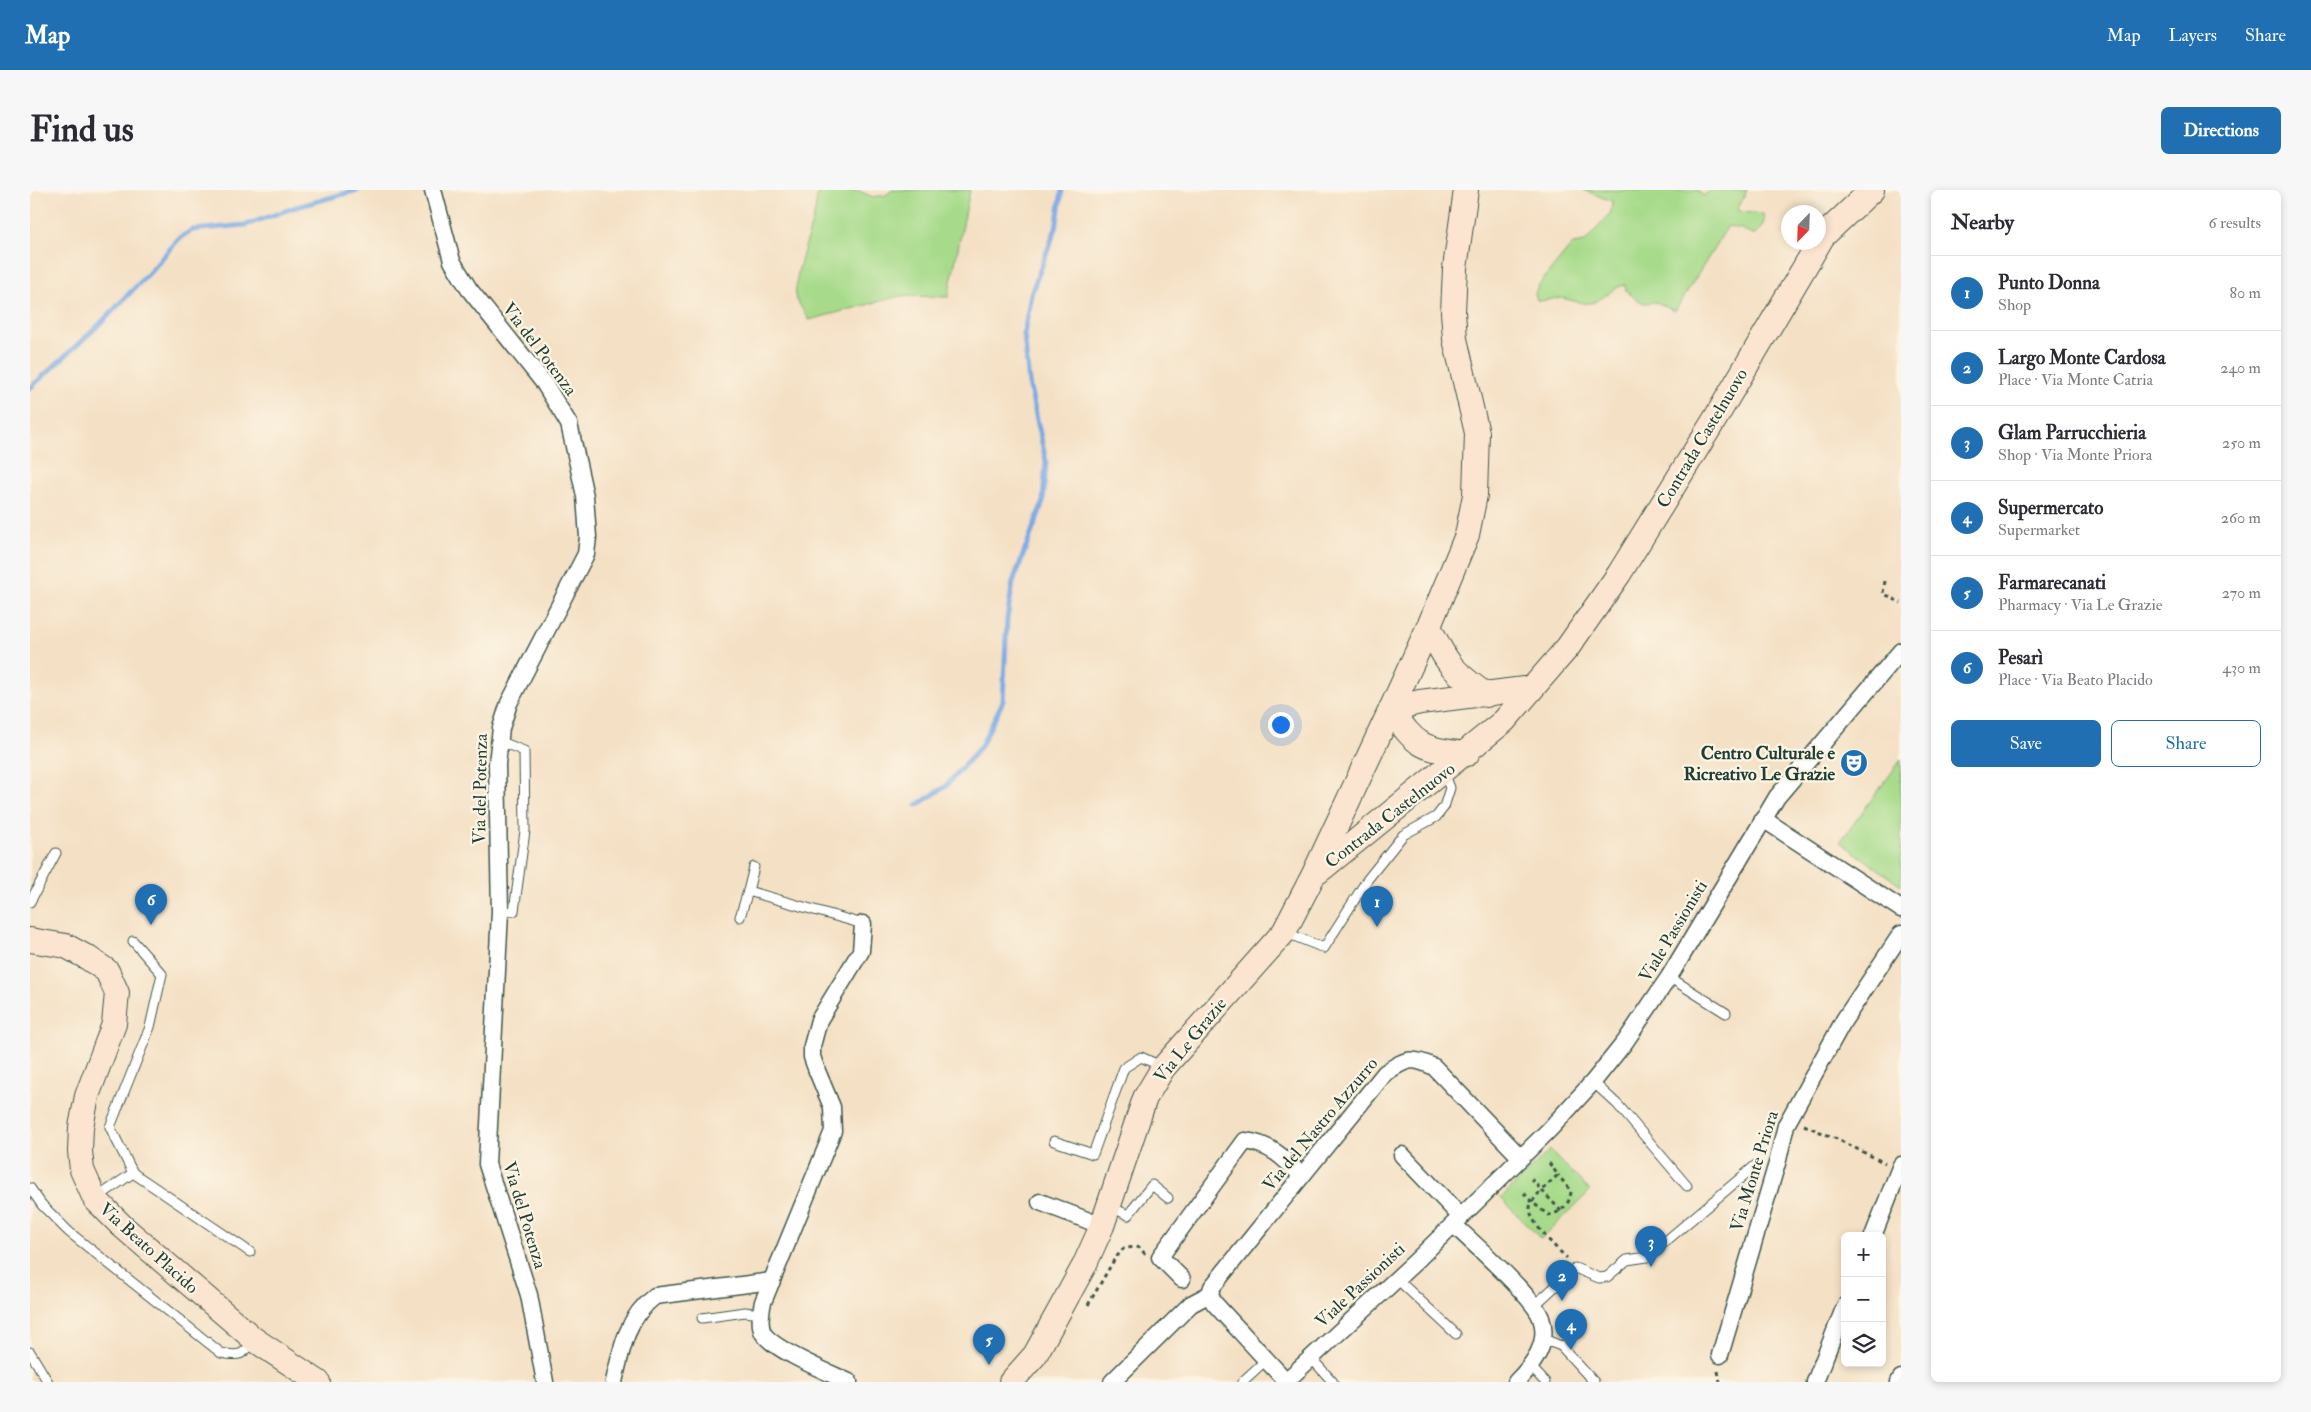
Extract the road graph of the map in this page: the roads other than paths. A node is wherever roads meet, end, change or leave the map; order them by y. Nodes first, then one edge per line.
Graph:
1 (434, 190) edge
2 (1466, 190) edge
3 (1872, 190) edge
4 (1429, 626) junction
5 (1901, 651) edge
6 (1532, 688) junction
7 (1486, 695) junction
8 (1391, 708) junction
9 (499, 740) junction
10 (1467, 754) junction
11 (1444, 772) junction
12 (1763, 819) junction
13 (56, 853) dead end
14 (754, 868) dead end
15 (1313, 876) junction
16 (748, 891) junction
17 (30, 902) edge
18 (1901, 909) edge
19 (500, 912) junction
20 (740, 917) dead end
21 (863, 924) joint
22 (1284, 932) junction
23 (1901, 934) edge
24 (30, 940) edge
25 (133, 941) dead end
26 (1669, 977) junction
27 (1726, 1013) dead end
28 (1163, 1068) junction
29 (1593, 1082) junction
30 (1054, 1141) dead end
31 (1402, 1155) dead end
32 (1521, 1158) junction
33 (1756, 1165) dead end
34 (1901, 1165) edge
35 (133, 1173) junction
36 (1301, 1175) junction
37 (1686, 1186) dead end
38 (30, 1188) edge
39 (1168, 1198) dead end
40 (95, 1199) junction
41 (1040, 1202) dead end
42 (1106, 1216) junction
43 (1457, 1221) junction
44 (1875, 1232) edge
45 (250, 1252) dead end
46 (1182, 1279) dead end
47 (1397, 1279) junction
48 (772, 1282) junction
49 (1210, 1294) junction
50 (1534, 1306) junction
51 (761, 1314) junction
52 (1841, 1316) edge
53 (702, 1318) dead end
54 (1456, 1334) dead end
55 (1543, 1339) junction
56 (255, 1340) junction
57 (30, 1352) edge
58 (1720, 1355) dead end
59 (1311, 1358) junction
60 (1266, 1359) junction
61 (1531, 1367) junction
62 (1901, 1378) edge
63 (48, 1382) edge
64 (318, 1382) edge
65 (545, 1382) edge
66 (614, 1382) edge
67 (849, 1382) edge
68 (1011, 1382) edge
69 (1112, 1382) edge
70 (1242, 1382) edge
71 (1286, 1382) edge
72 (1333, 1382) edge
73 (1516, 1382) edge
74 (1545, 1382) edge
75 (1594, 1382) edge
76 (1815, 1382) edge
77 (1899, 1382) edge

1 - 9 street, Via del Potenza
2 - 4 main road, Via Le Grazie
3 - 6 main road, Contrada Castelnuovo
4 - 7 main road
4 - 8 main road, Via Le Grazie
5 - 12 street, Viale Passionisti
6 - 7 main road
6 - 10 main road, Contrada Castelnuovo
7 - 8 main road
8 - 10 main road, Contrada Castelnuovo
8 - 15 main road, Via Le Grazie
9 - 19 street, Via del Potenza
9 - 19 lane
10 - 11 main road, Contrada Castelnuovo
11 - 15 main road, Contrada Castelnuovo
11 - 22 lane
12 - 18 street
12 - 26 street, Viale Passionisti
13 - 17 lane
14 - 16 lane
15 - 22 main road, Via Le Grazie
16 - 20 lane
16 - 21 lane
19 - 65 street, Via del Potenza
21 - 48 street
22 - 28 main road, Via Le Grazie
23 - 58 street, Via Monte Priora
24 - 40 main road, Via Beato Placido
25 - 35 lane
26 - 27 lane
26 - 29 street, Viale Passionisti
28 - 30 lane
28 - 42 main road, Via Le Grazie
29 - 32 street, Viale Passionisti
29 - 37 lane
31 - 43 street
32 - 36 street, Via del Nastro Azzurro
32 - 43 street, Viale Passionisti
33 - 50 lane
34 - 44 street
35 - 40 lane
35 - 45 lane
36 - 46 street
36 - 49 street, Via del Nastro Azzurro
38 - 56 lane
39 - 42 lane
40 - 56 main road, Via Beato Placido
41 - 42 street
42 - 68 main road, Via Le Grazie
43 - 47 street, Viale Passionisti
43 - 50 street
47 - 54 lane
47 - 59 street, Viale Passionisti
48 - 51 street
48 - 66 street
49 - 60 street
49 - 69 street, Via del Nastro Azzurro
50 - 55 street
51 - 53 lane
51 - 67 street
52 - 76 street
55 - 61 street
55 - 75 lane
56 - 64 main road, Via Beato Placido
57 - 63 lane
59 - 71 street, Viale Passionisti
59 - 72 lane
60 - 70 lane
60 - 71 street
61 - 73 street
61 - 74 lane
62 - 77 street

